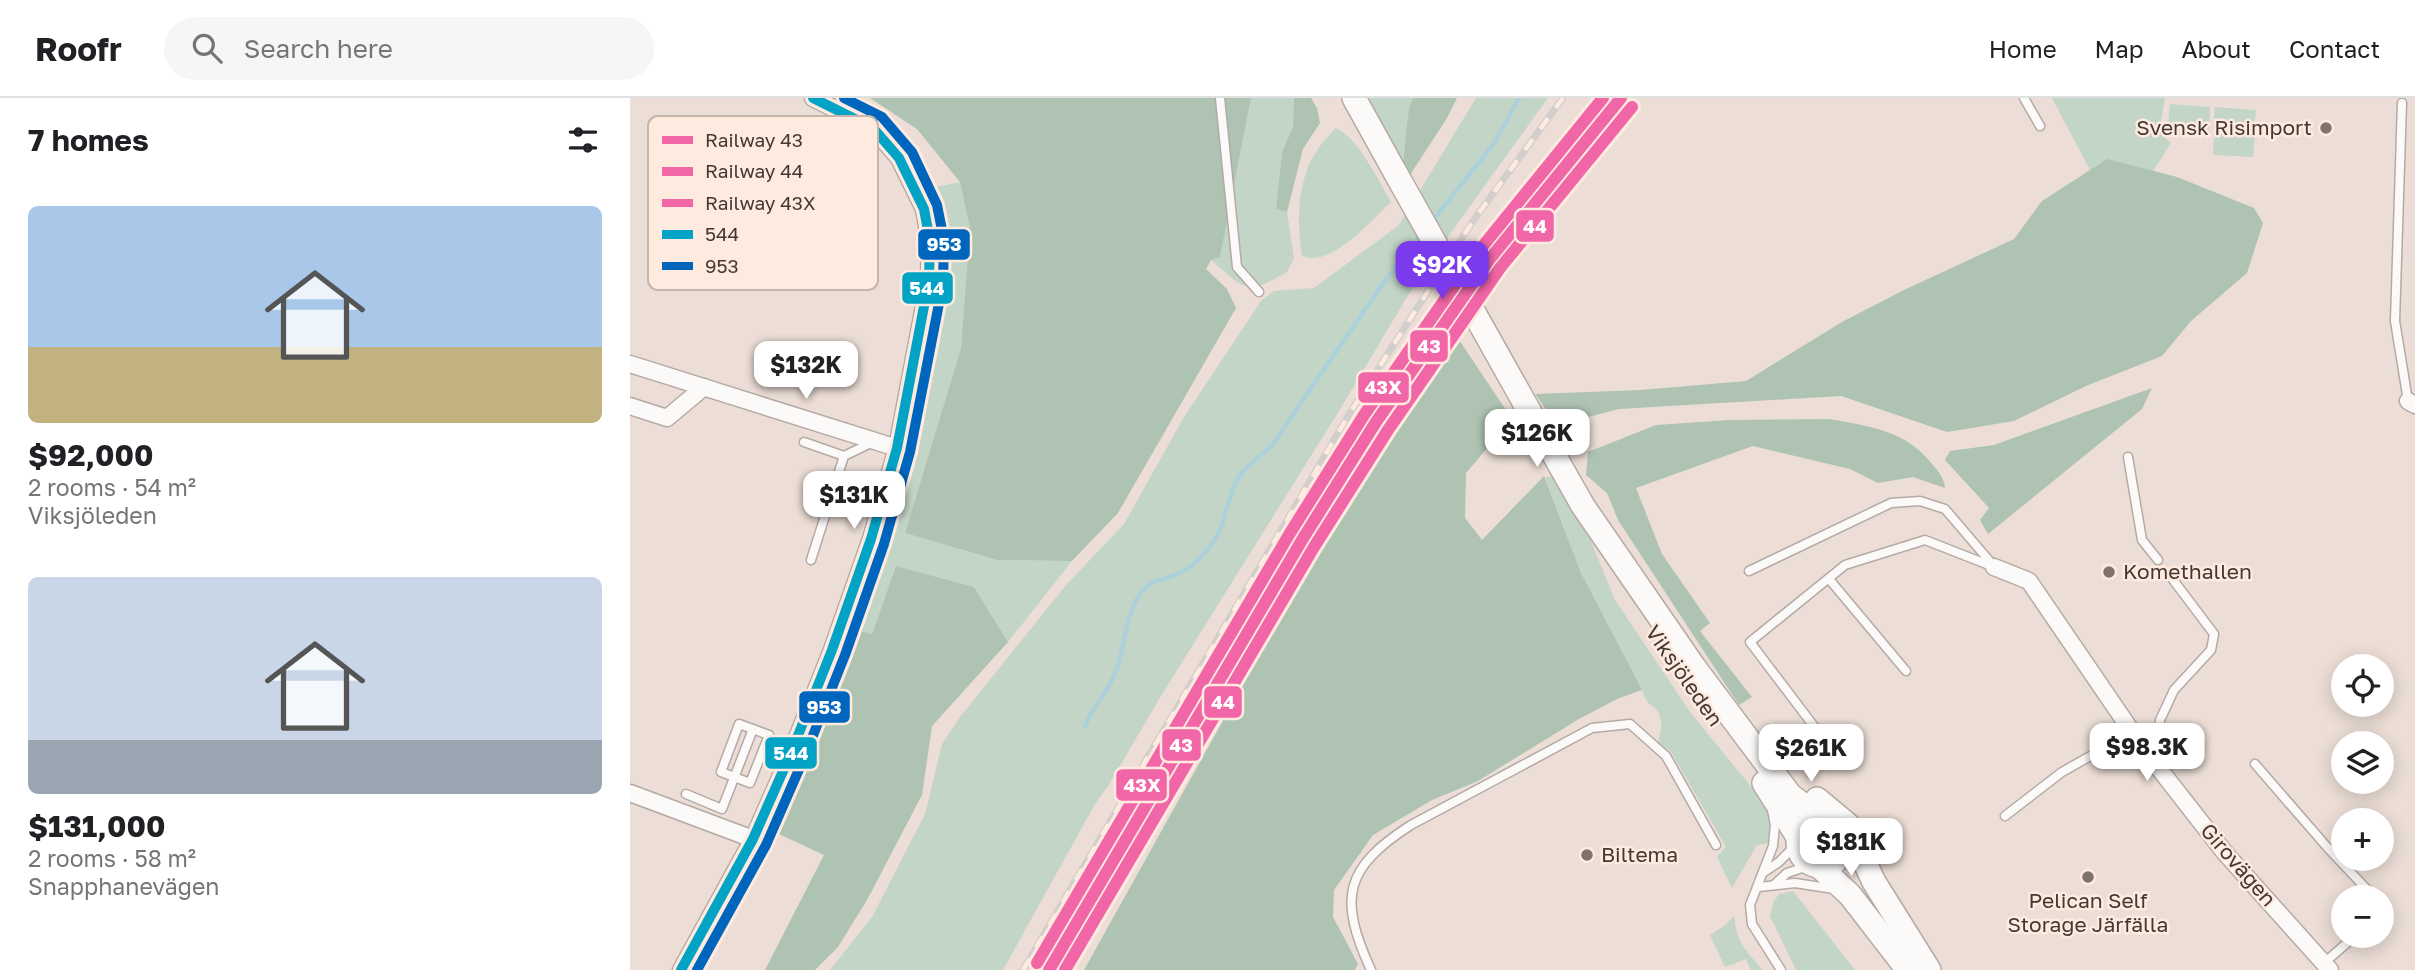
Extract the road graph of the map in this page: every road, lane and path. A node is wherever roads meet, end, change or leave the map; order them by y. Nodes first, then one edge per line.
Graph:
1 (813, 98) edge
2 (1220, 98) edge
3 (1354, 98) edge
4 (2024, 98) edge
5 (2402, 103) dead end
6 (849, 116) edge
7 (2040, 126) dead end
8 (878, 134) edge
9 (1259, 292) dead end
10 (630, 364) edge
11 (704, 387) junction
12 (2411, 403) edge
13 (630, 406) edge
14 (875, 441) junction
15 (804, 442) dead end
16 (897, 448) junction
17 (844, 456) junction
18 (2128, 457) dead end
19 (811, 560) dead end
20 (2158, 560) dead end
21 (1994, 566) junction
22 (1749, 571) dead end
23 (2171, 577) dead end
24 (1829, 579) junction
25 (1906, 671) dead end
26 (752, 729) junction
27 (1825, 741) dead end
28 (2139, 742) junction
29 (2154, 762) junction
30 (2255, 764) dead end
31 (1768, 776) junction
32 (630, 793) edge
33 (686, 794) dead end
34 (722, 809) junction
35 (2005, 816) dead end
36 (1824, 821) junction
37 (716, 825) junction
38 (753, 839) junction
39 (1798, 840) junction
40 (1716, 845) dead end
41 (1843, 845) junction
42 (1816, 865) junction
43 (1764, 872) junction
44 (1775, 884) junction
45 (2363, 885) edge
46 (1759, 887) junction
47 (1850, 895) junction
48 (2344, 948) edge
49 (2327, 967) edge
50 (681, 970) edge
51 (1371, 970) edge
52 (1781, 970) edge
53 (1908, 970) edge
54 (1928, 970) edge

1 - 6 street
2 - 9 lane
3 - 31 main road, Viksjöleden, bridge
4 - 7 lane
5 - 12 lane
8 - 16 street
10 - 11 street
11 - 13 street
11 - 14 street
14 - 16 street
14 - 17 lane
15 - 17 lane
16 - 38 street
17 - 19 lane
18 - 20 lane
21 - 22 lane
21 - 24 lane
21 - 28 street, Girovägen
23 - 29 lane
24 - 25 lane
24 - 27 lane
26 - 26 lane
26 - 34 lane
28 - 29 street, Girovägen
28 - 35 lane
29 - 49 street, Girovägen
30 - 45 lane
31 - 36 main road, Viksjöleden
31 - 39 main road, Viksjöleden
31 - 43 lane
31 - 54 main road, Viksjöleden
32 - 37 street
33 - 34 lane
34 - 37 lane
36 - 39 main road
36 - 41 main road
37 - 38 street
38 - 50 street
39 - 42 main road
39 - 43 lane
40 - 51 lane
41 - 42 main road
41 - 54 main road, Viksjöleden
42 - 44 lane
42 - 47 main road
43 - 46 lane
44 - 46 lane
44 - 47 lane
46 - 52 lane
47 - 53 main road
48 - 49 lane

